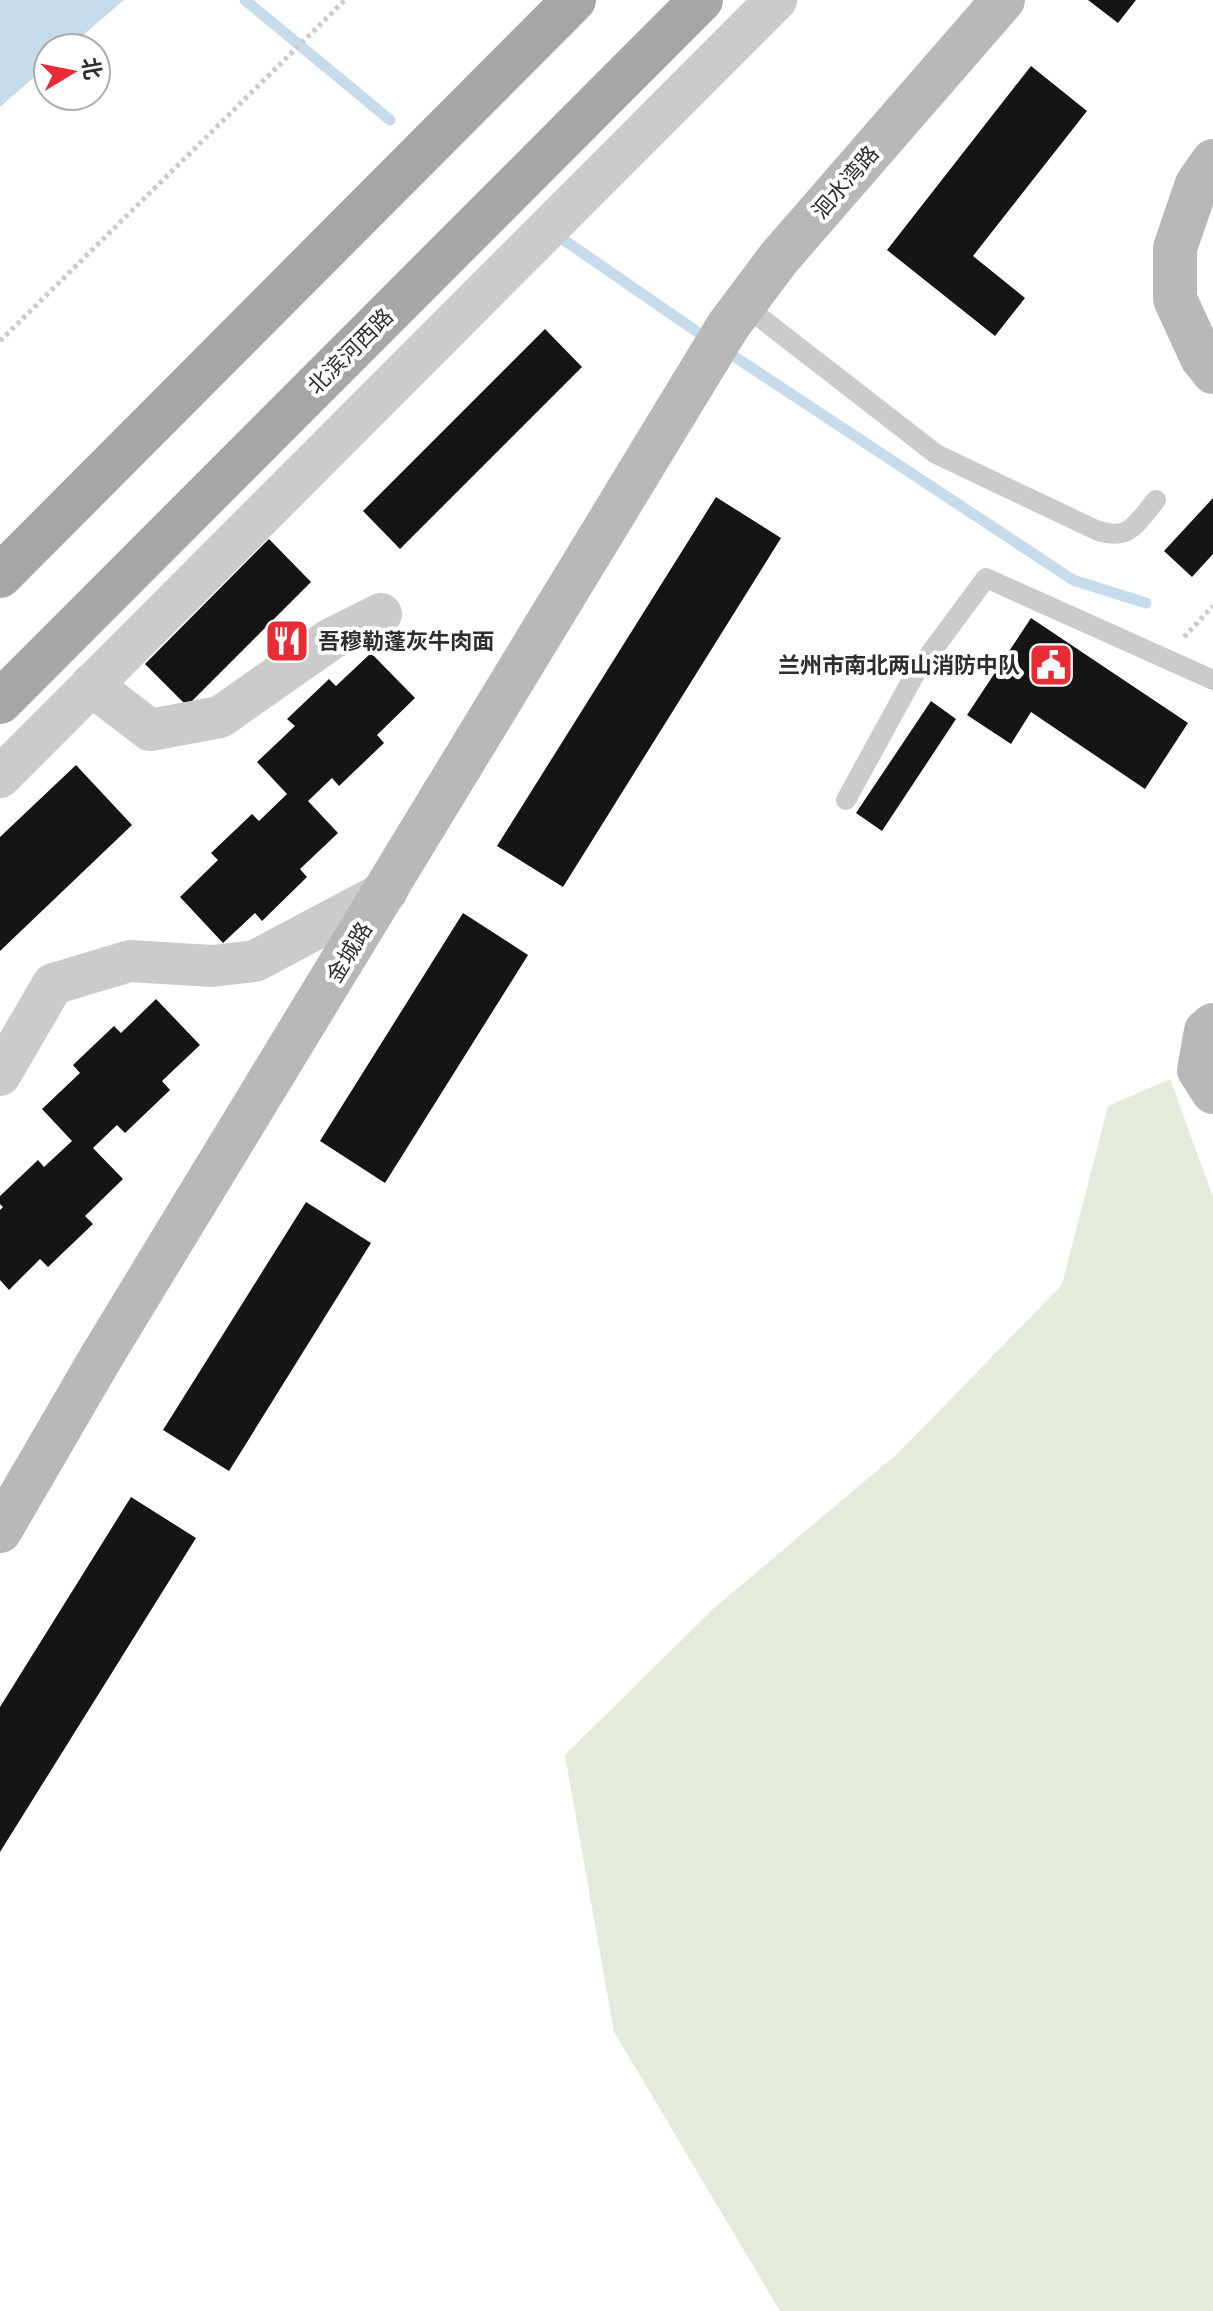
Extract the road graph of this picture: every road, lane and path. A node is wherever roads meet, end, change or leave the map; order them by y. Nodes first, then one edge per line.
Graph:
1 (345, 0) edge
2 (574, 0) edge
3 (701, 0) edge
4 (776, 0) edge
5 (1003, 0) edge
6 (1213, 161) edge
7 (736, 316) junction
8 (0, 341) edge
9 (1213, 372) edge
10 (699, 374) joint
11 (1156, 500) dead end
12 (0, 576) edge
13 (1213, 606) edge
14 (381, 614) dead end
15 (1164, 658) junction
16 (1213, 680) edge
17 (91, 685) junction
18 (0, 702) edge
19 (0, 777) edge
20 (846, 800) dead end
21 (387, 891) junction
22 (1213, 1025) edge
23 (0, 1075) edge
24 (1213, 1092) edge
25 (0, 1531) edge

1 - 8 path
2 - 12 main road
3 - 18 main road, 北滨河西路
4 - 17 street
5 - 7 street, 洄水湾路
6 - 9 street
7 - 10 street, 洄水湾路
7 - 11 lane
10 - 21 street, 金城路
13 - 15 path
14 - 17 street
15 - 16 lane
15 - 20 lane
17 - 19 street
21 - 23 street
21 - 25 street, 金城路
22 - 24 street

